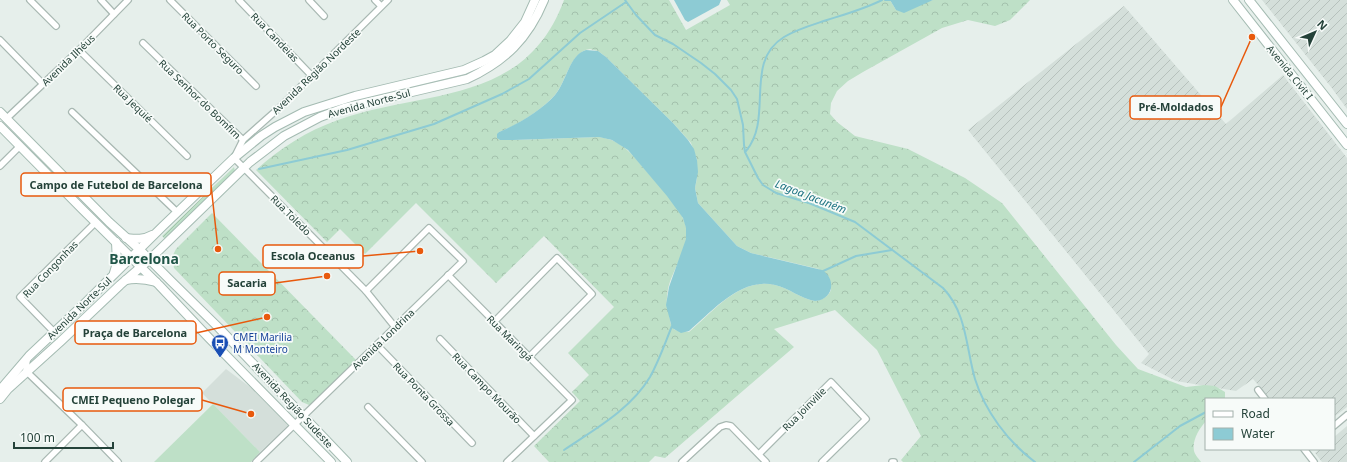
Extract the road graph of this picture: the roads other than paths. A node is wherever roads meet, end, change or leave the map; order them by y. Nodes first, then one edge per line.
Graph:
1 (30, 0) edge
2 (101, 0) edge
3 (128, 0) edge
4 (170, 0) edge
5 (239, 0) edge
6 (309, 0) edge
7 (376, 0) edge
8 (388, 0) edge
9 (535, 0) edge
10 (544, 0) edge
11 (1233, 0) edge
12 (1249, 0) edge
13 (382, 6) junction
14 (114, 14) junction
15 (324, 16) dead end
16 (56, 26) dead end
17 (0, 40) edge
18 (143, 43) dead end
19 (79, 50) junction
20 (311, 75) junction
21 (43, 84) junction
22 (256, 86) dead end
23 (72, 112) dead end
24 (3, 115) edge
25 (1347, 124) edge
26 (0, 126) edge
27 (243, 140) junction
28 (1347, 145) edge
29 (20, 146) junction
30 (187, 156) dead end
31 (234, 158) junction
32 (0, 166) edge
33 (244, 168) junction
34 (177, 212) junction
35 (95, 223) junction
36 (154, 234) junction
37 (126, 238) junction
38 (116, 242) junction
39 (164, 246) junction
40 (139, 248) junction
41 (131, 257) junction
42 (150, 259) junction
43 (141, 267) junction
44 (160, 270) junction
45 (114, 274) junction
46 (448, 275) junction
47 (125, 280) junction
48 (157, 283) junction
49 (366, 290) junction
50 (203, 312) junction
51 (194, 322) junction
52 (494, 322) junction
53 (395, 327) junction
54 (219, 328) junction
55 (55, 333) junction
56 (209, 338) junction
57 (440, 339) dead end
58 (377, 345) junction
59 (29, 356) junction
60 (529, 357) junction
61 (27, 372) junction
62 (0, 390) edge
63 (1258, 390) dead end
64 (0, 398) edge
65 (1264, 398) edge
66 (368, 406) dead end
67 (1347, 416) edge
68 (302, 417) junction
69 (82, 424) junction
70 (295, 425) junction
71 (1335, 425) edge
72 (534, 436) junction
73 (472, 443) dead end
74 (1306, 450) edge
75 (759, 454) junction
76 (45, 462) edge
77 (117, 462) edge
78 (256, 462) edge
79 (331, 462) edge
80 (347, 462) edge
81 (422, 462) edge
82 (508, 462) edge
83 (682, 462) edge
84 (766, 462) edge
85 (822, 462) edge
86 (1314, 462) edge

1 - 16 street
2 - 14 street
3 - 14 street, Avenida Ilhéus
4 - 22 street, Rua Porto Seguro
5 - 20 street, Rua Candeias
6 - 15 street
7 - 13 street
8 - 13 street, Avenida Região Nordeste
9 - 31 main road, Avenida Norte-Sul
10 - 33 main road, Avenida Norte-Sul
11 - 28 main road, Avenida Civit I
12 - 25 main road, Avenida Civit I
13 - 20 street, Avenida Região Nordeste
14 - 19 street, Avenida Ilhéus
17 - 21 street
18 - 27 street, Rua Senhor do Bomfim
19 - 21 street, Avenida Ilhéus
19 - 30 street, Rua Jequié
20 - 27 street, Avenida Região Nordeste
21 - 24 street, Avenida Ilhéus
23 - 34 street
24 - 37 main road, Avenida Região Sudeste
26 - 29 main road, Avenida Região Sudeste
27 - 31 street, Rua Senhor do Bomfim
29 - 32 street
29 - 35 main road, Avenida Região Sudeste
31 - 33 street, Rua Toledo
31 - 34 main road, Avenida Norte-Sul
33 - 39 main road, Avenida Norte-Sul
33 - 49 street, Rua Toledo
34 - 36 main road, Avenida Norte-Sul
35 - 38 main road, Avenida Região Sudeste
35 - 55 street, Rua Congonhas
36 - 37 main road
36 - 40 main road, Avenida Norte-Sul
37 - 40 main road, Avenida Região Sudeste
38 - 41 main road, Avenida Região Sudeste
38 - 45 main road
39 - 42 main road, Avenida Norte-Sul
39 - 44 main road
40 - 41 main road, Avenida Norte-Sul
40 - 42 main road, Avenida Região Sudeste
41 - 43 main road, Avenida Região Sudeste
41 - 45 main road, Avenida Norte-Sul
42 - 43 main road, Avenida Norte-Sul
42 - 44 main road, Avenida Região Sudeste
43 - 47 main road, Avenida Norte-Sul
43 - 48 main road, Avenida Região Sudeste
44 - 50 main road, Avenida Região Sudeste
45 - 55 main road, Avenida Norte-Sul
46 - 49 street, Avenida Londrina
46 - 52 street, Rua Maringá
46 - 53 street, Avenida Londrina
47 - 48 main road
47 - 61 main road, Avenida Norte-Sul
48 - 51 main road, Avenida Região Sudeste
49 - 53 street, Rua Toledo
50 - 51 main road
50 - 54 main road, Avenida Região Sudeste
51 - 56 main road, Avenida Região Sudeste
52 - 60 street, Rua Maringá
52 - 60 street
53 - 58 street, Avenida Londrina
54 - 56 main road
54 - 68 main road, Avenida Região Sudeste
55 - 59 main road, Avenida Norte-Sul
56 - 70 main road, Avenida Região Sudeste
57 - 72 street, Rua Campo Mourão
58 - 68 street, Avenida Londrina
58 - 73 street, Rua Ponta Grossa
59 - 61 street
59 - 62 main road, Avenida Norte-Sul
60 - 72 street, Rua Maringá
61 - 64 main road, Avenida Norte-Sul
61 - 69 street
63 - 65 street
66 - 81 street
67 - 71 street
68 - 70 street, Avenida Londrina
68 - 80 main road, Avenida Região Sudeste
69 - 76 street
69 - 77 street
70 - 78 street, Avenida Londrina
70 - 79 main road, Avenida Região Sudeste
72 - 82 street
74 - 86 street
75 - 83 street
75 - 84 street
75 - 85 street, Rua Joinville

